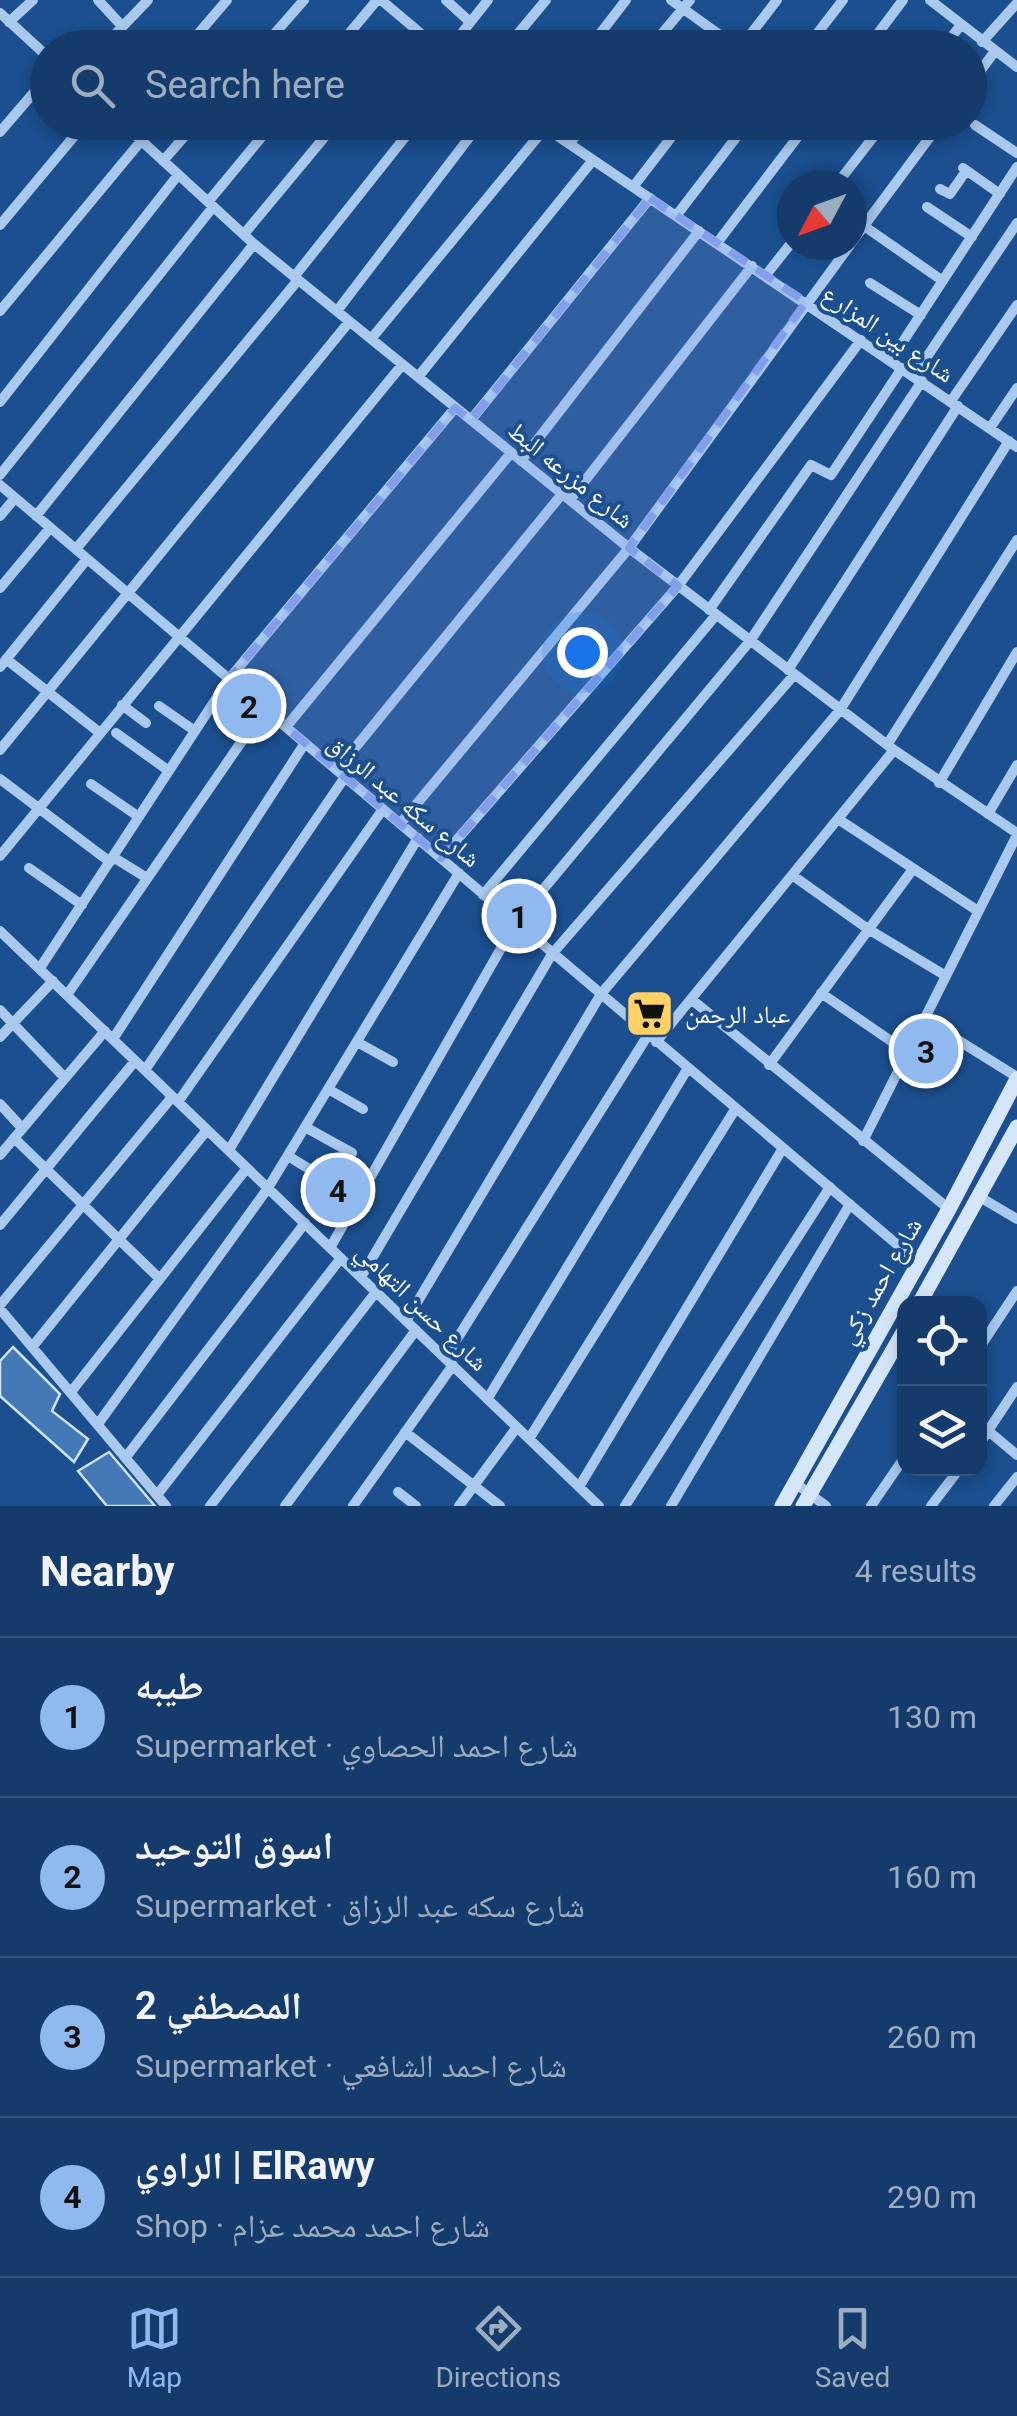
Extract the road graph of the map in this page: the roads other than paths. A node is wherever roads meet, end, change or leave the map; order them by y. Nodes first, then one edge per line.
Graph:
1 (33, 0) edge
2 (98, 0) edge
3 (148, 0) edge
4 (227, 0) edge
5 (304, 0) edge
6 (446, 0) edge
7 (488, 0) edge
8 (546, 0) edge
9 (626, 0) edge
10 (671, 0) edge
11 (777, 0) edge
12 (843, 0) edge
13 (903, 0) edge
14 (930, 0) edge
15 (385, 2) edge
16 (1017, 3) edge
17 (686, 4) edge
18 (0, 13) edge
19 (10, 22) junction
20 (470, 22) junction
21 (122, 26) junction
22 (960, 26) junction
23 (415, 29) edge
24 (118, 30) edge
25 (201, 30) edge
26 (278, 30) edge
27 (356, 30) edge
28 (464, 30) edge
29 (521, 30) edge
30 (602, 30) edge
31 (665, 30) edge
32 (717, 30) edge
33 (753, 30) edge
34 (820, 30) edge
35 (880, 30) edge
36 (957, 30) edge
37 (966, 30) edge
38 (987, 36) edge
39 (30, 40) edge
40 (987, 45) edge
41 (995, 51) junction
42 (987, 62) edge
43 (1017, 67) edge
44 (30, 97) edge
45 (0, 132) edge
46 (987, 132) edge
47 (71, 140) edge
48 (181, 140) edge
49 (260, 140) edge
50 (322, 140) edge
51 (403, 140) edge
52 (468, 140) edge
53 (529, 140) edge
54 (563, 140) edge
55 (572, 140) edge
56 (669, 140) edge
57 (734, 140) edge
58 (796, 140) edge
59 (871, 140) edge
60 (928, 140) edge
61 (141, 141) joint
62 (569, 144) junction
63 (1017, 153) edge
64 (593, 160) junction
65 (163, 161) junction
66 (1017, 167) edge
67 (848, 170) edge
68 (178, 175) junction
69 (633, 187) junction
70 (940, 189) dead end
71 (1000, 194) junction
72 (650, 198) junction
73 (211, 204) junction
74 (927, 207) dead end
75 (676, 216) junction
76 (867, 222) edge
77 (1017, 223) edge
78 (0, 225) edge
79 (867, 228) edge
80 (699, 231) junction
81 (244, 234) junction
82 (972, 237) junction
83 (718, 243) junction
84 (254, 244) junction
85 (778, 260) edge
86 (839, 260) edge
87 (752, 266) junction
88 (766, 276) junction
89 (296, 278) junction
90 (943, 281) junction
91 (870, 283) dead end
92 (806, 302) junction
93 (1017, 305) edge
94 (0, 310) edge
95 (336, 311) junction
96 (921, 315) junction
97 (350, 322) junction
98 (371, 340) junction
99 (861, 340) junction
100 (892, 360) junction
101 (402, 365) junction
102 (902, 368) junction
103 (418, 377) junction
104 (918, 379) junction
105 (1017, 388) edge
106 (0, 402) edge
107 (954, 403) junction
108 (455, 408) junction
109 (471, 420) junction
110 (990, 428) junction
111 (1013, 444) edge
112 (511, 452) junction
113 (522, 461) junction
114 (0, 474) edge
115 (0, 485) edge
116 (566, 497) junction
117 (15, 498) junction
118 (0, 516) edge
119 (36, 516) junction
120 (50, 528) junction
121 (1017, 540) edge
122 (629, 548) junction
123 (76, 549) junction
124 (87, 559) junction
125 (678, 586) junction
126 (0, 588) edge
127 (127, 593) junction
128 (712, 612) junction
129 (178, 636) junction
130 (750, 641) junction
131 (1017, 652) edge
132 (3, 662) edge
133 (791, 672) junction
134 (229, 679) junction
135 (48, 692) junction
136 (122, 705) junction
137 (159, 706) dead end
138 (264, 708) junction
139 (840, 710) junction
140 (146, 723) dead end
141 (286, 727) junction
142 (195, 731) junction
143 (100, 733) junction
144 (116, 734) dead end
145 (305, 743) junction
146 (890, 748) junction
147 (0, 750) edge
148 (1017, 765) edge
149 (169, 771) junction
150 (341, 774) junction
151 (0, 779) edge
152 (939, 782) junction
153 (91, 784) dead end
154 (38, 808) junction
155 (383, 809) junction
156 (988, 814) junction
157 (139, 816) junction
158 (838, 819) junction
159 (400, 824) junction
160 (1017, 834) edge
161 (418, 838) junction
162 (0, 856) edge
163 (441, 858) junction
164 (111, 859) junction
165 (29, 868) dead end
166 (913, 869) junction
167 (459, 874) junction
168 (792, 876) junction
169 (147, 878) junction
170 (484, 894) junction
171 (82, 905) junction
172 (978, 911) junction
173 (516, 922) junction
174 (868, 929) junction
175 (1, 934) edge
176 (552, 954) junction
177 (40, 968) junction
178 (946, 976) junction
179 (52, 981) junction
180 (821, 993) junction
181 (601, 994) junction
182 (67, 995) junction
183 (691, 999) junction
184 (0, 1010) edge
185 (924, 1019) junction
186 (13, 1023) junction
187 (109, 1035) junction
188 (0, 1036) edge
189 (652, 1038) junction
190 (357, 1042) junction
191 (907, 1052) junction
192 (136, 1061) junction
193 (393, 1062) dead end
194 (769, 1064) junction
195 (688, 1068) junction
196 (145, 1070) junction
197 (65, 1078) junction
198 (1017, 1078) edge
199 (328, 1089) junction
200 (175, 1099) junction
201 (0, 1104) edge
202 (736, 1108) junction
203 (363, 1109) dead end
204 (305, 1127) junction
205 (22, 1128) junction
206 (207, 1130) junction
207 (1015, 1136) edge
208 (14, 1138) junction
209 (863, 1141) junction
210 (783, 1148) junction
211 (229, 1150) junction
212 (352, 1152) dead end
213 (0, 1155) edge
214 (288, 1156) junction
215 (246, 1168) junction
216 (46, 1169) junction
217 (318, 1175) dead end
218 (830, 1187) junction
219 (268, 1188) junction
220 (978, 1196) junction
221 (82, 1204) junction
222 (850, 1204) junction
223 (950, 1209) junction
224 (1017, 1219) edge
225 (305, 1223) junction
226 (0, 1225) edge
227 (118, 1240) junction
228 (330, 1248) junction
229 (342, 1258) junction
230 (919, 1263) junction
231 (361, 1277) junction
232 (160, 1278) junction
233 (1017, 1291) edge
234 (376, 1292) junction
235 (923, 1296) edge
236 (0, 1307) edge
237 (406, 1321) junction
238 (416, 1330) junction
239 (987, 1337) edge
240 (33, 1346) junction
241 (897, 1361) edge
242 (449, 1362) junction
243 (1017, 1388) edge
244 (72, 1392) junction
245 (488, 1398) junction
246 (98, 1424) junction
247 (987, 1424) edge
248 (517, 1427) junction
249 (987, 1430) edge
250 (406, 1432) junction
251 (529, 1439) junction
252 (1017, 1455) edge
253 (126, 1456) junction
254 (897, 1468) edge
255 (954, 1476) edge
256 (1017, 1477) edge
257 (795, 1482) junction
258 (474, 1486) junction
259 (579, 1487) junction
260 (398, 1492) dead end
261 (157, 1495) junction
262 (807, 1499) edge
263 (166, 1506) edge
264 (210, 1506) edge
265 (285, 1506) edge
266 (353, 1506) edge
267 (416, 1506) edge
268 (460, 1506) edge
269 (500, 1506) edge
270 (599, 1506) edge
271 (625, 1506) edge
272 (671, 1506) edge
273 (782, 1506) edge
274 (826, 1506) edge
275 (871, 1506) edge
276 (931, 1506) edge
277 (994, 1506) edge

1 - 19 street
2 - 21 street
3 - 21 street
4 - 25 street
5 - 26 street
6 - 20 street
7 - 20 street
8 - 29 street
9 - 30 street
10 - 17 street
11 - 33 street
12 - 34 street
13 - 35 street
14 - 22 street
15 - 23 street
15 - 27 street
16 - 38 street
17 - 31 street
17 - 32 street
18 - 19 street
19 - 39 street
20 - 28 street
21 - 24 street
22 - 36 street
22 - 37 street
40 - 41 street
41 - 42 street
41 - 43 street
44 - 45 street
46 - 63 street
47 - 78 street
48 - 65 street
49 - 73 street
50 - 81 street
51 - 89 street
52 - 95 street
53 - 98 street
54 - 62 street, شارع بين المزارع
55 - 62 street
56 - 69 street
57 - 75 street
58 - 83 street
59 - 67 street
60 - 76 street
61 - 65 street, شارع مزرعه البط
61 - 94 street
62 - 64 street, شارع بين المزارع
64 - 69 street, شارع بين المزارع
64 - 103 street
65 - 68 street, شارع مزرعه البط
66 - 71 street
68 - 73 street, شارع مزرعه البط
68 - 106 street
69 - 72 street, شارع بين المزارع
70 - 71 street
71 - 82 street
72 - 75 street, شارع بين المزارع
72 - 109 street
73 - 81 street, شارع مزرعه البط
73 - 114 street
74 - 82 street
75 - 80 street, شارع بين المزارع
77 - 104 street
79 - 90 street
80 - 83 street, شارع بين المزارع
80 - 113 street
81 - 84 street, شارع مزرعه البط
82 - 90 street
83 - 87 street, شارع بين المزارع
84 - 89 street, شارع مزرعه البط
84 - 119 street
85 - 88 street
86 - 92 street
87 - 88 street, شارع بين المزارع
87 - 116 street
88 - 92 street, شارع بين المزارع
89 - 95 street, شارع مزرعه البط
89 - 123 street
90 - 96 street
91 - 96 street
92 - 99 street, شارع بين المزارع
92 - 122 street
93 - 107 street
95 - 97 street, شارع مزرعه البط
96 - 100 street
97 - 98 street, شارع مزرعه البط
97 - 127 street
98 - 101 street, شارع مزرعه البط
99 - 100 street, شارع بين المزارع
99 - 125 street
100 - 102 street, شارع بين المزارع
101 - 103 street, شارع مزرعه البط
101 - 129 street
102 - 104 street, شارع بين المزارع
102 - 128 street
103 - 108 street, شارع مزرعه البط
104 - 107 street, شارع بين المزارع
104 - 130 street
105 - 110 street
107 - 110 street, شارع بين المزارع
107 - 133 street
108 - 109 street, شارع مزرعه البط
108 - 134 street
109 - 112 street, شارع مزرعه البط
110 - 111 street, شارع بين المزارع
111 - 139 street
112 - 113 street, شارع مزرعه البط
112 - 141 street
113 - 116 street, شارع مزرعه البط
115 - 117 street, شارع سكه عبد الرزاق
116 - 122 street, شارع مزرعه البط
116 - 150 street
117 - 118 street
117 - 119 street, شارع سكه عبد الرزاق
119 - 120 street, شارع سكه عبد الرزاق
120 - 123 street, شارع سكه عبد الرزاق
120 - 126 street
121 - 146 street
122 - 125 street, شارع مزرعه البط
122 - 159 street
123 - 124 street, شارع سكه عبد الرزاق
124 - 127 street, شارع سكه عبد الرزاق
124 - 132 street
125 - 128 street, شارع مزرعه البط
125 - 163 street
127 - 129 street, شارع سكه عبد الرزاق
127 - 135 street
128 - 130 street, شارع مزرعه البط
128 - 170 street
129 - 134 street, شارع سكه عبد الرزاق
129 - 136 street
130 - 133 street, شارع مزرعه البط
130 - 173 street
131 - 152 street
132 - 135 street
133 - 139 street, شارع مزرعه البط
133 - 176 street
134 - 138 street, شارع سكه عبد الرزاق
134 - 142 street
135 - 143 street
135 - 147 street
136 - 140 street
136 - 143 street
137 - 142 street
138 - 141 street, شارع سكه عبد الرزاق
138 - 169 street
139 - 146 street, شارع مزرعه البط
139 - 181 street
141 - 145 street, شارع سكه عبد الرزاق
142 - 149 street
143 - 154 street
144 - 149 street
145 - 150 street, شارع سكه عبد الرزاق
145 - 187 street
146 - 152 street, شارع مزرعه البط
146 - 158 street
148 - 156 street
149 - 157 street
150 - 155 street, شارع سكه عبد الرزاق
150 - 196 street
151 - 154 street
152 - 156 street, شارع مزرعه البط
153 - 157 street
154 - 162 street
154 - 164 street
155 - 159 street, شارع سكه عبد الرزاق
155 - 200 street
156 - 160 street, شارع مزرعه البط
157 - 164 street
158 - 166 street
158 - 168 street
159 - 161 street, شارع سكه عبد الرزاق
160 - 172 street
161 - 163 street, شارع سكه عبد الرزاق
161 - 211 street
163 - 167 street, شارع سكه عبد الرزاق
164 - 169 street
164 - 171 street
165 - 171 street
166 - 172 street
166 - 174 street
167 - 170 street, شارع سكه عبد الرزاق
167 - 190 street
168 - 174 street
168 - 183 street
169 - 182 street
170 - 173 street, شارع سكه عبد الرزاق
171 - 177 street
172 - 178 street
173 - 176 street, شارع سكه عبد الرزاق
173 - 228 street
174 - 178 street
174 - 180 street
175 - 177 street, شارع حسن التهامي
176 - 181 street, شارع سكه عبد الرزاق
176 - 231 street
177 - 179 street, شارع حسن التهامي
178 - 185 street
179 - 182 street, شارع حسن التهامي
179 - 186 street
180 - 191 street
180 - 194 street
181 - 189 street, شارع سكه عبد الرزاق
181 - 237 street
182 - 187 street, شارع حسن التهامي
183 - 189 street
183 - 194 street
184 - 186 street
185 - 191 street
185 - 198 street
186 - 188 street
186 - 197 street
187 - 192 street, شارع حسن التهامي
187 - 197 street
189 - 195 street, شارع سكه عبد الرزاق
189 - 242 street
190 - 193 street
190 - 199 street
191 - 209 street
192 - 196 street, شارع حسن التهامي
192 - 216 street
194 - 209 street
195 - 202 street, شارع سكه عبد الرزاق
195 - 245 street
196 - 200 street, شارع حسن التهامي
197 - 205 street
198 - 223 street, شارع احمد زكي
199 - 203 street
199 - 204 street
200 - 206 street, شارع حسن التهامي
200 - 221 street
201 - 205 street
202 - 210 street, شارع سكه عبد الرزاق
202 - 251 street
204 - 212 street
204 - 214 street
205 - 208 street
206 - 211 street, شارع حسن التهامي
206 - 227 street
207 - 220 street, شارع احمد زكي
208 - 213 street
208 - 216 street
209 - 223 street
210 - 218 street, شارع سكه عبد الرزاق
210 - 259 street
211 - 215 street, شارع حسن التهامي
214 - 217 street
214 - 219 street
215 - 219 street, شارع حسن التهامي
215 - 232 street
216 - 221 street
216 - 226 street
218 - 222 street, شارع سكه عبد الرزاق
218 - 271 street
219 - 225 street, شارع حسن التهامي
219 - 246 street
220 - 224 street
220 - 235 street, شارع احمد زكي
221 - 227 street
221 - 236 street
222 - 230 street, شارع سكه عبد الرزاق
222 - 272 street
223 - 230 street, شارع احمد زكي
225 - 228 street, شارع حسن التهامي
225 - 253 street
227 - 232 street
227 - 240 street
228 - 229 street, شارع حسن التهامي
229 - 231 street, شارع حسن التهامي
229 - 261 street
230 - 257 street, شارع احمد زكي
231 - 234 street, شارع حسن التهامي
232 - 244 street
233 - 239 street
234 - 237 street, شارع حسن التهامي
234 - 264 street
236 - 240 street
237 - 238 street, شارع حسن التهامي
238 - 242 street, شارع حسن التهامي
238 - 265 street
240 - 244 street
241 - 262 street, شارع احمد زكي
242 - 245 street, شارع حسن التهامي
242 - 250 street
243 - 247 street
244 - 246 street
245 - 248 street, شارع حسن التهامي
246 - 253 street
248 - 251 street, شارع حسن التهامي
248 - 258 street
249 - 252 street
250 - 258 street
250 - 266 street
251 - 259 street, شارع حسن التهامي
253 - 261 street
254 - 275 street
255 - 276 street
256 - 277 street
257 - 262 street
257 - 273 street, شارع احمد زكي
258 - 268 street
258 - 269 street
259 - 270 street, شارع حسن التهامي
260 - 267 street
261 - 263 street
262 - 274 street

